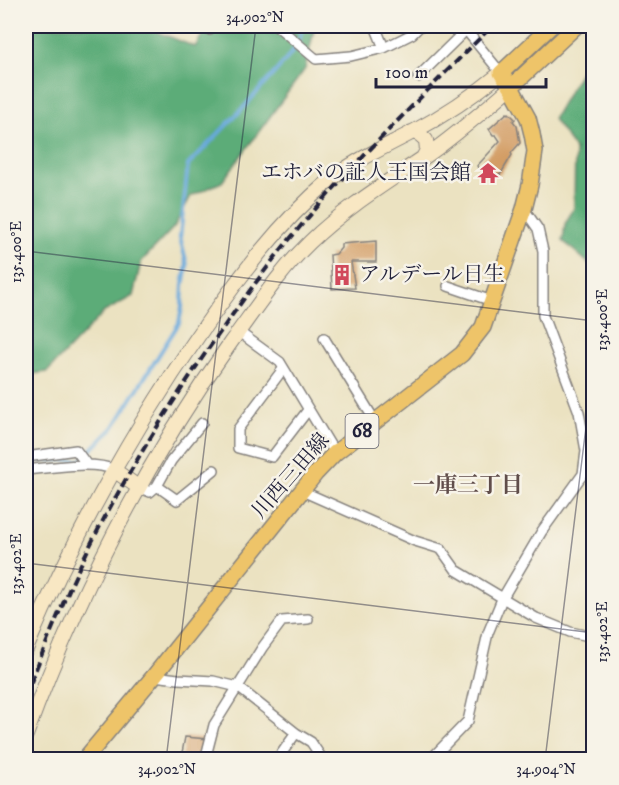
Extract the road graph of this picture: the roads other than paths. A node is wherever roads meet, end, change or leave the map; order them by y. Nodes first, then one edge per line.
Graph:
1 (277, 26) edge
2 (375, 26) edge
3 (420, 26) edge
4 (551, 26) edge
5 (576, 26) edge
6 (468, 28) edge
7 (384, 48) junction
8 (501, 73) junction
9 (418, 77) dead end
10 (511, 87) junction
11 (412, 132) junction
12 (423, 158) junction
13 (524, 209) junction
14 (448, 286) dead end
15 (492, 301) junction
16 (238, 332) junction
17 (324, 338) dead end
18 (284, 369) junction
19 (308, 410) junction
20 (375, 422) junction
21 (202, 423) dead end
22 (335, 453) junction
23 (26, 457) edge
24 (87, 465) junction
25 (26, 470) edge
26 (114, 470) junction
27 (214, 470) dead end
28 (157, 486) junction
29 (138, 487) junction
30 (302, 491) junction
31 (502, 599) junction
32 (308, 619) dead end
33 (594, 637) edge
34 (26, 649) edge
35 (154, 676) junction
36 (238, 687) junction
37 (296, 733) junction
38 (26, 735) edge
39 (84, 759) edge
40 (205, 759) edge
41 (277, 759) edge
42 (323, 759) edge
43 (430, 759) edge

1 - 7 street
2 - 7 street
3 - 7 street
4 - 8 main road
5 - 10 main road
6 - 8 street
6 - 9 street
8 - 10 main road, 川西三田線 / 68
8 - 11 street
10 - 12 street
10 - 13 main road, 川西三田線 / 68
11 - 12 street
11 - 26 street
12 - 16 street
13 - 15 main road, 川西三田線 / 68
13 - 31 street
14 - 15 street
15 - 20 main road, 川西三田線 / 68
16 - 18 street
16 - 29 street
17 - 20 street
18 - 19 street
18 - 19 street
19 - 22 street
20 - 22 main road, 川西三田線 / 68
21 - 28 street
22 - 30 main road, 川西三田線 / 68
23 - 24 street
24 - 25 street
24 - 26 street
26 - 29 street
26 - 34 street
27 - 28 street
28 - 29 street
29 - 38 street
30 - 31 street
30 - 35 main road, 川西三田線 / 68
31 - 33 street
31 - 43 street
32 - 36 street
35 - 36 street
35 - 39 main road, 川西三田線 / 68
36 - 37 street
36 - 40 street
37 - 41 street
37 - 42 street

